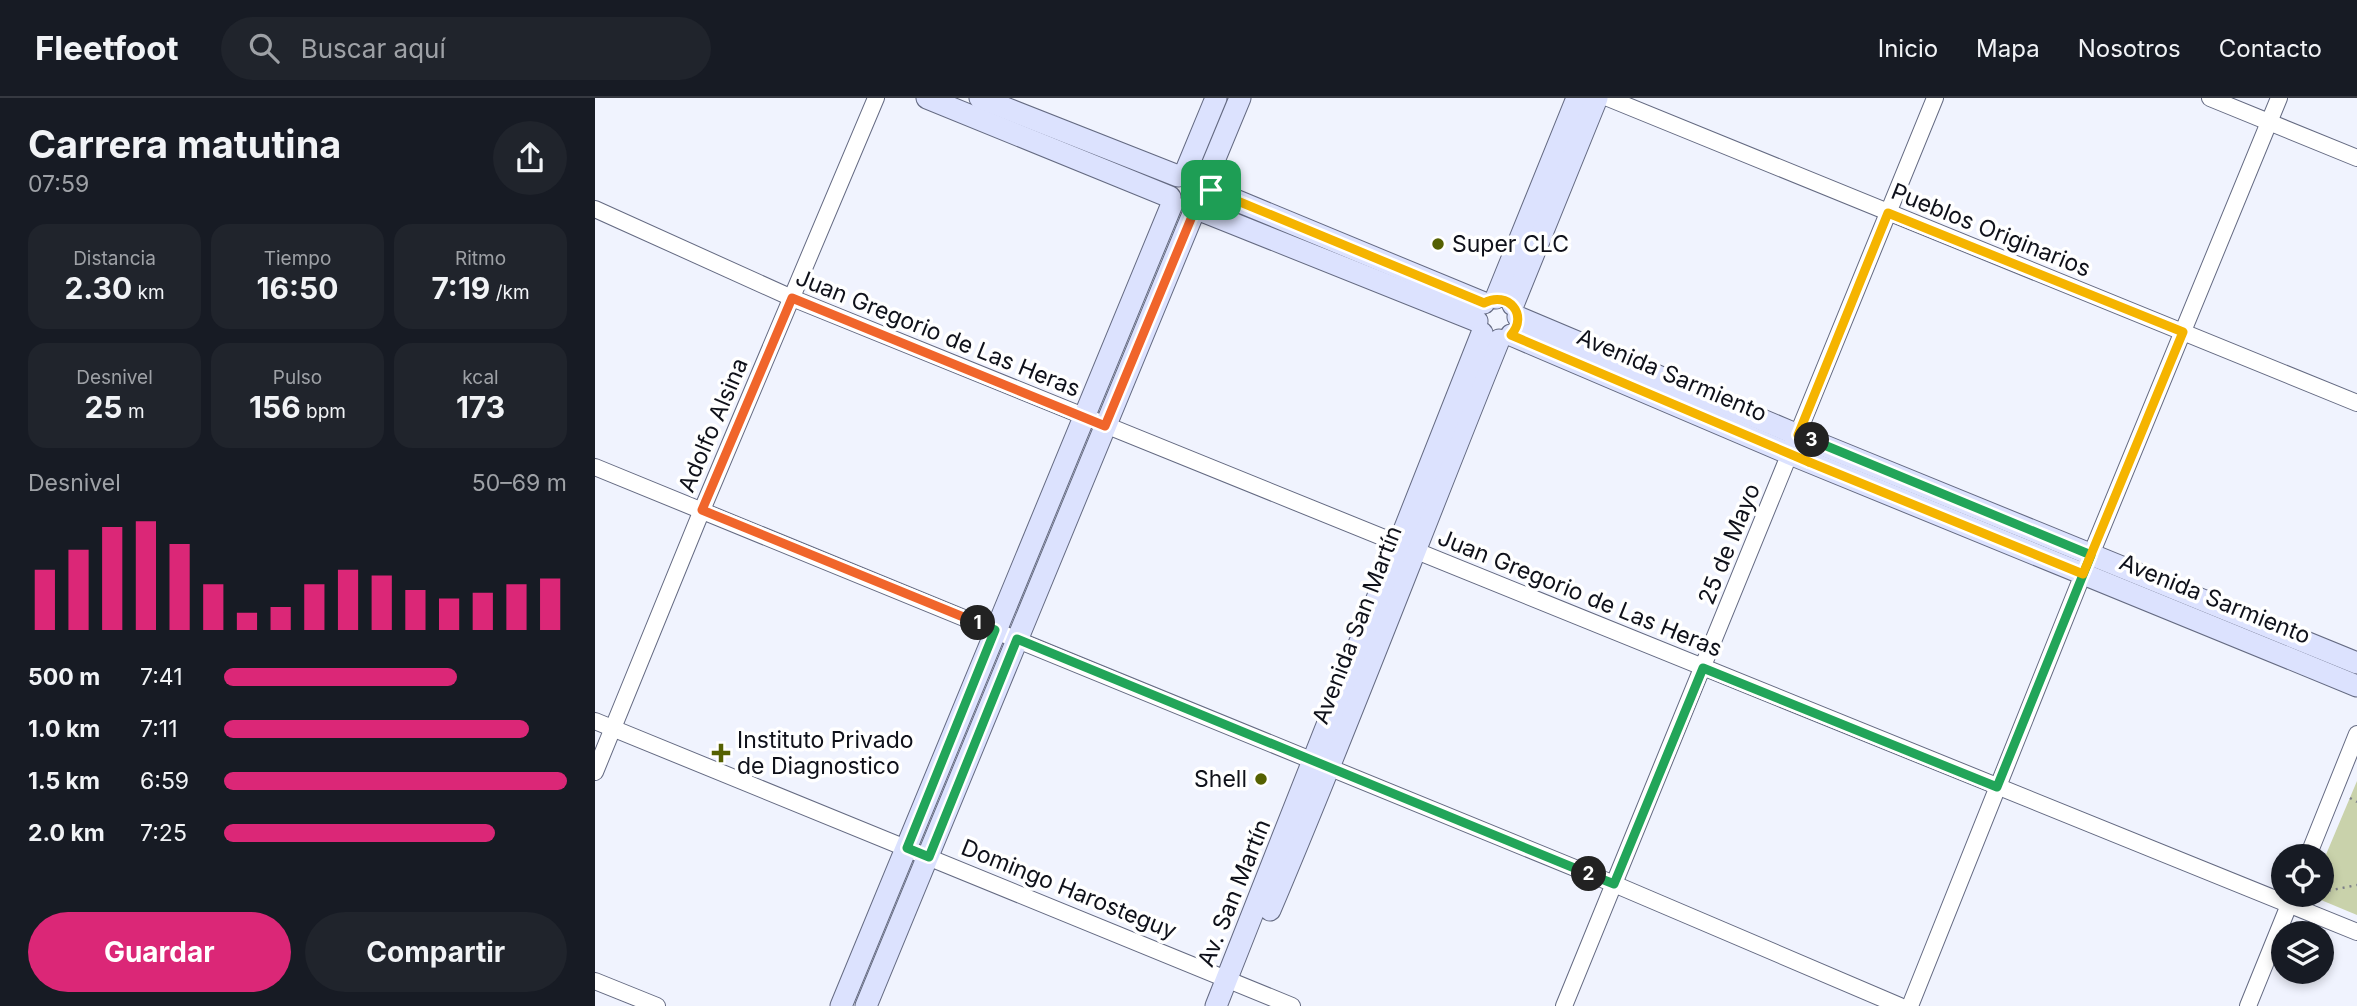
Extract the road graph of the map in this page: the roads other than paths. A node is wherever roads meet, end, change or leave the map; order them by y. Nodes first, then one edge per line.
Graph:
1 (876, 98) edge
2 (927, 98) edge
3 (980, 98) edge
4 (1216, 98) edge
5 (1240, 98) edge
6 (1577, 98) edge
7 (1597, 98) edge
8 (1608, 98) edge
9 (1935, 98) edge
10 (2210, 98) edge
11 (2279, 98) edge
12 (2269, 122) junction
13 (2357, 158) edge
14 (1182, 175) junction
15 (1209, 185) junction
16 (1171, 200) junction
17 (595, 209) edge
18 (1197, 212) junction
19 (1888, 213) junction
20 (792, 298) junction
21 (1498, 319) junction
22 (2183, 332) junction
23 (2357, 403) edge
24 (1084, 417) junction
25 (1105, 426) junction
26 (1794, 444) junction
27 (595, 467) edge
28 (702, 510) junction
29 (1406, 547) junction
30 (2087, 564) junction
31 (995, 630) junction
32 (1017, 639) junction
33 (2357, 663) edge
34 (1703, 668) junction
35 (2357, 686) edge
36 (595, 721) edge
37 (613, 728) junction
38 (2357, 734) edge
39 (1323, 765) junction
40 (595, 772) edge
41 (1997, 787) junction
42 (2313, 844) edge
43 (907, 848) junction
44 (929, 857) junction
45 (1614, 884) junction
46 (2271, 891) edge
47 (2288, 907) edge
48 (2307, 907) edge
49 (2357, 932) edge
50 (595, 981) edge
51 (1233, 981) junction
52 (657, 1006) edge
53 (841, 1006) edge
54 (866, 1006) edge
55 (1216, 1006) edge
56 (1230, 1006) edge
57 (1292, 1006) edge
58 (1564, 1006) edge
59 (1900, 1006) edge
60 (1910, 1006) edge
61 (2248, 1006) edge

1 - 20 street, Adolfo Alsina
2 - 16 main road
3 - 14 main road
4 - 14 main road
5 - 15 main road
6 - 21 main road, Avenida San Martín
7 - 21 main road, Avenida San Martín
8 - 19 street, Pueblos Originarios
9 - 19 street, 25 de Mayo
10 - 12 street
11 - 12 street
12 - 13 street
12 - 22 street
14 - 15 main road
14 - 16 main road
15 - 18 main road
15 - 21 main road, Avenida Sarmiento
16 - 18 main road
16 - 24 main road
17 - 20 street, Juan Gregorio de Las Heras
18 - 21 main road, Avenida Sarmiento
18 - 25 main road
19 - 22 street, Pueblos Originarios
19 - 26 street, 25 de Mayo
20 - 24 street, Juan Gregorio de Las Heras
20 - 28 street, Adolfo Alsina
21 - 26 main road, Avenida Sarmiento
21 - 29 main road, Avenida San Martín
22 - 23 street, Pueblos Originarios
22 - 30 street
24 - 25 street, Juan Gregorio de Las Heras
24 - 31 main road
25 - 29 street, Juan Gregorio de Las Heras
25 - 32 main road
26 - 30 main road, Avenida Sarmiento
26 - 34 street, 25 de Mayo
27 - 28 street
28 - 31 street
28 - 37 street, Adolfo Alsina
29 - 34 street, Juan Gregorio de Las Heras
29 - 39 main road, Avenida San Martín
30 - 33 main road, Avenida Sarmiento
30 - 35 main road, Avenida Sarmiento
30 - 41 street
31 - 32 street
31 - 43 main road
32 - 39 street
32 - 44 main road
34 - 41 street, Juan Gregorio de Las Heras
34 - 45 street, 25 de Mayo
36 - 37 street, Domingo Harosteguy
37 - 40 street, Adolfo Alsina
37 - 43 street, Domingo Harosteguy
38 - 42 street
39 - 45 street
39 - 51 main road, Avenida San Martín
41 - 46 street, Juan Gregorio de Las Heras
41 - 60 street
43 - 44 street, Domingo Harosteguy
43 - 53 main road
44 - 51 street, Domingo Harosteguy
44 - 54 main road
45 - 58 street, 25 de Mayo
45 - 59 street
47 - 61 street
48 - 49 street, Juan Gregorio de Las Heras
50 - 52 street
51 - 55 main road, Av. San Martín
51 - 56 main road, Avenida San Martín
51 - 57 street, Domingo Harosteguy

